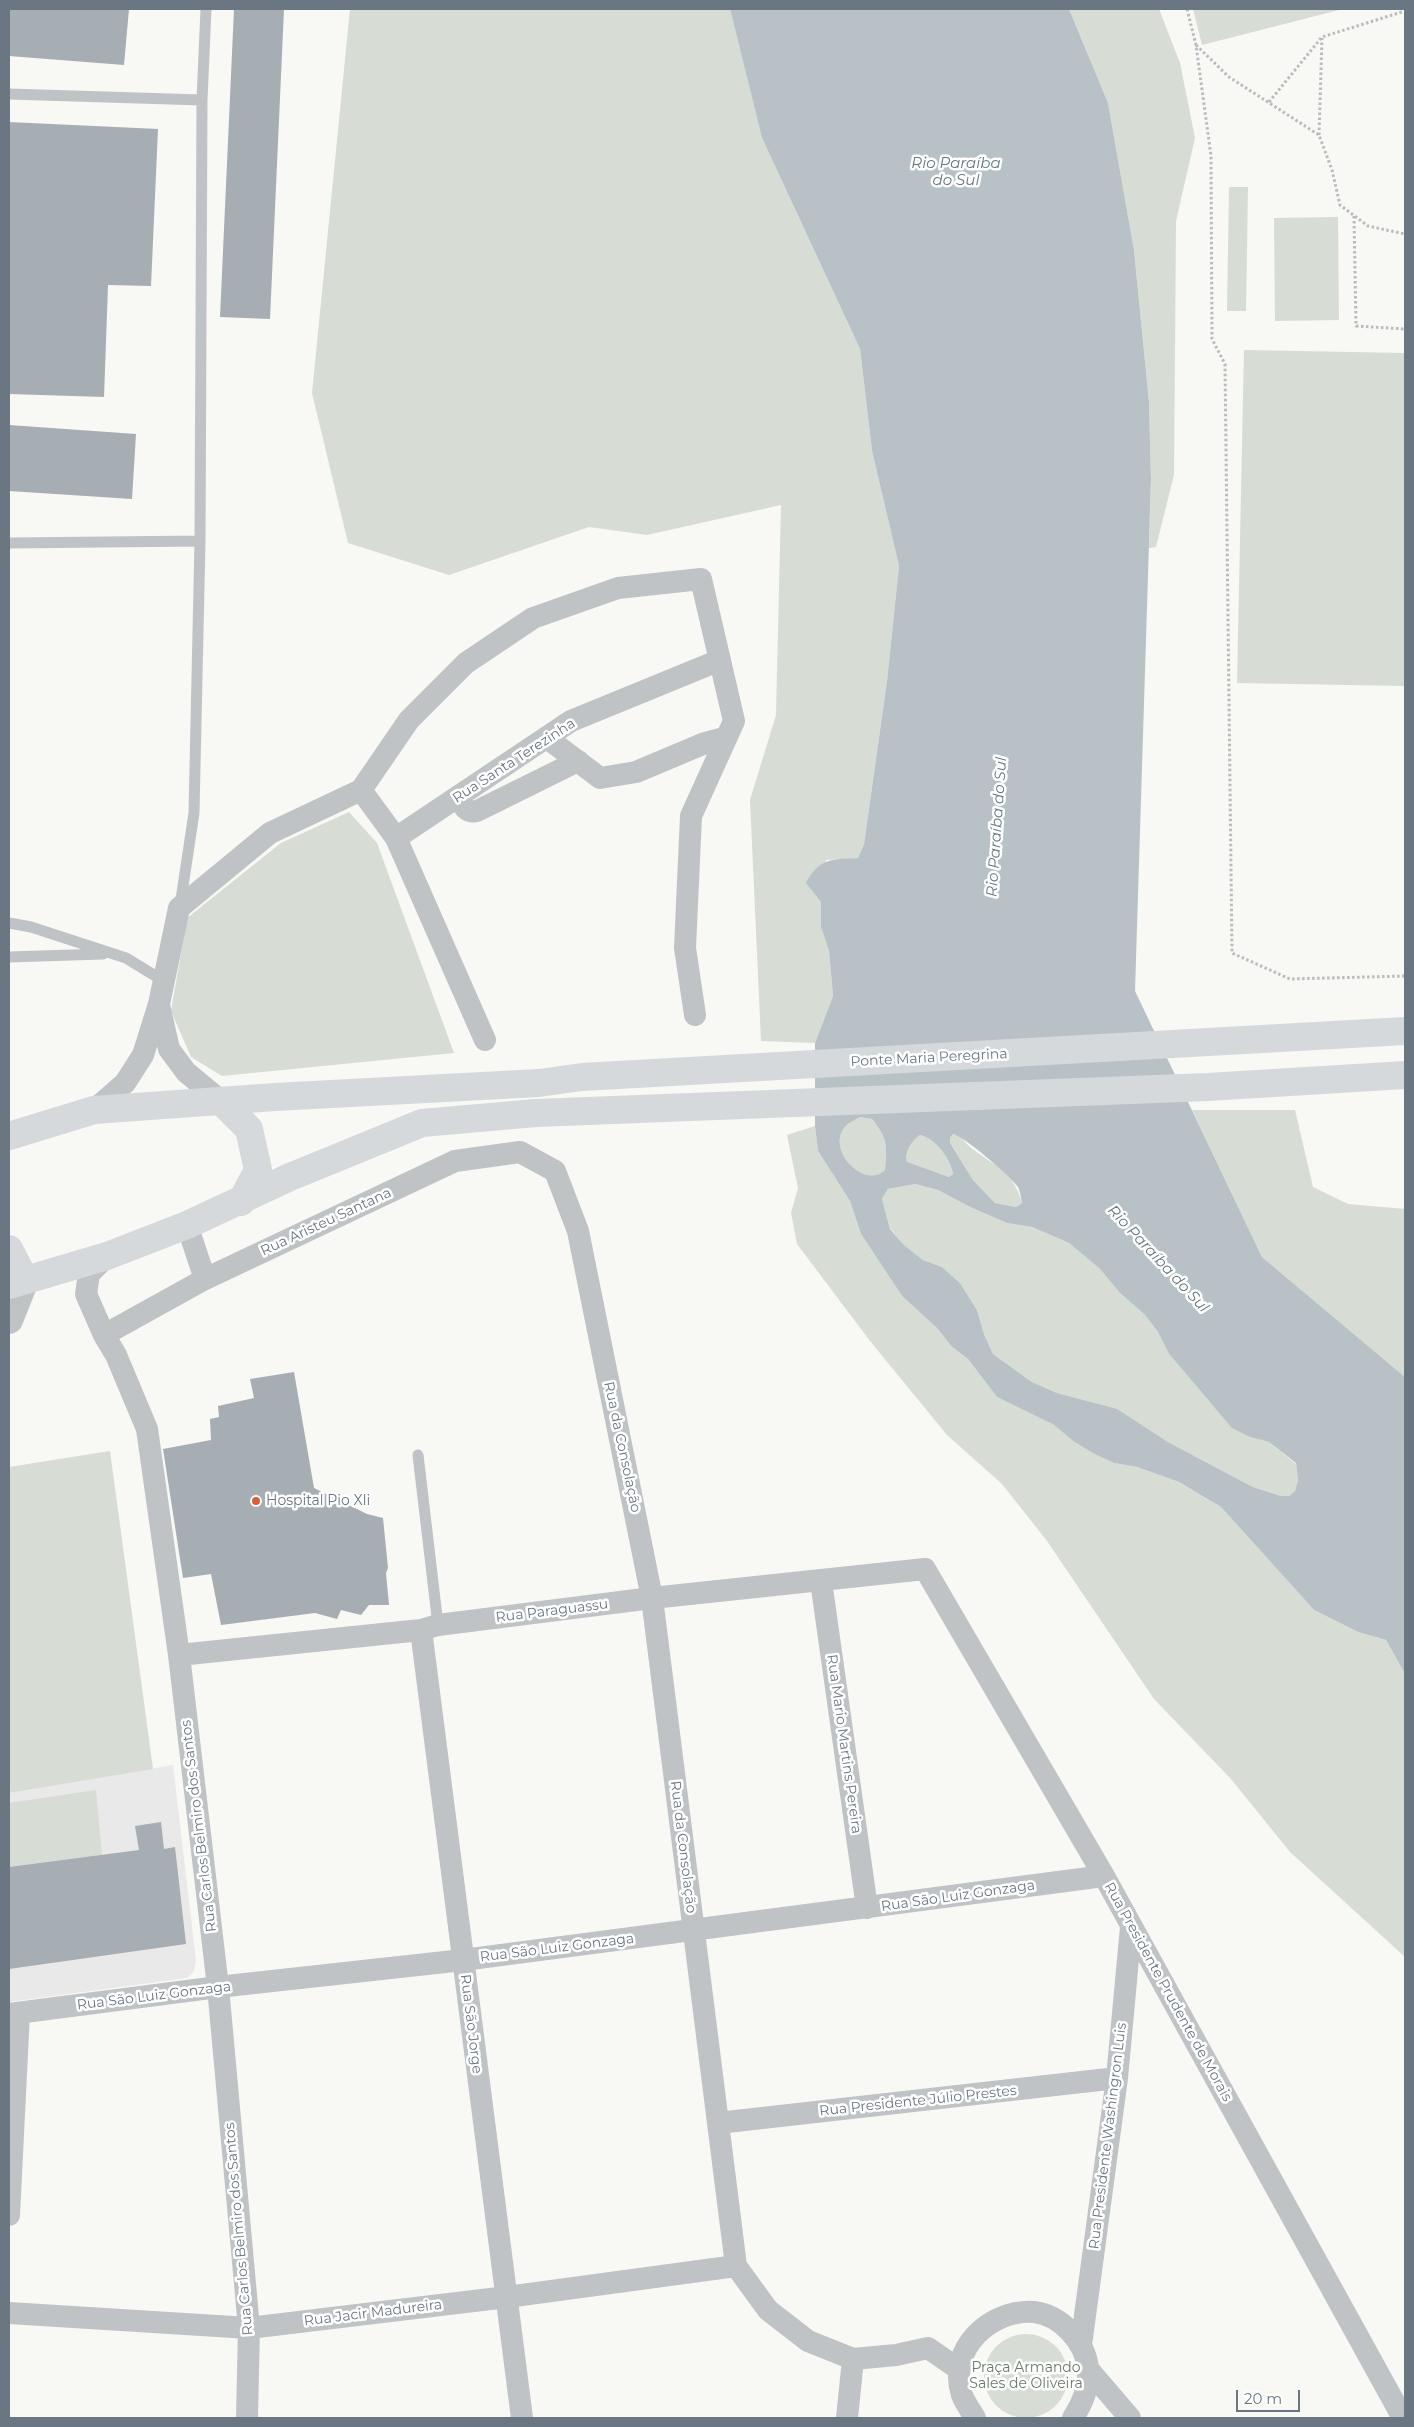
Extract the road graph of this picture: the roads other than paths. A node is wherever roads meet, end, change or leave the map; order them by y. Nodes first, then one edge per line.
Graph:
1 (206, 9) edge
2 (9, 94) edge
3 (202, 100) junction
4 (200, 541) junction
5 (9, 543) edge
6 (720, 660) junction
7 (727, 737) junction
8 (547, 738) junction
9 (578, 761) junction
10 (361, 790) junction
11 (458, 797) junction
12 (396, 838) junction
13 (179, 908) junction
14 (9, 923) edge
15 (112, 954) junction
16 (9, 957) edge
17 (162, 980) junction
18 (159, 1004) junction
19 (695, 1015) dead end
20 (1405, 1032) edge
21 (485, 1040) dead end
22 (1405, 1075) edge
23 (220, 1101) junction
24 (94, 1110) junction
25 (11, 1139) edge
26 (555, 1171) joint
27 (241, 1202) junction
28 (187, 1225) junction
29 (9, 1249) edge
30 (107, 1256) junction
31 (205, 1279) junction
32 (17, 1282) edge
33 (9, 1320) edge
34 (104, 1335) junction
35 (418, 1455) dead end
36 (926, 1569) joint
37 (821, 1581) junction
38 (652, 1598) junction
39 (429, 1628) junction
40 (179, 1655) junction
41 (1104, 1876) junction
42 (867, 1908) junction
43 (1131, 1927) junction
44 (694, 1931) junction
45 (463, 1960) junction
46 (218, 1987) junction
47 (14, 2013) edge
48 (1117, 2078) junction
49 (718, 2123) junction
50 (9, 2215) edge
51 (736, 2266) junction
52 (506, 2297) junction
53 (9, 2314) edge
54 (249, 2328) junction
55 (969, 2342) junction
56 (1081, 2345) junction
57 (928, 2348) junction
58 (853, 2358) junction
59 (1088, 2369) junction
60 (960, 2370) junction
61 (247, 2418) edge
62 (522, 2418) edge
63 (847, 2418) edge
64 (975, 2418) edge
65 (1073, 2418) edge
66 (1078, 2418) edge
67 (1130, 2418) edge
68 (1403, 2418) edge

1 - 3 lane
2 - 3 lane
3 - 4 lane
4 - 5 lane
4 - 13 lane
6 - 7 street
6 - 8 street, Rua Santa Terezinha
6 - 10 street
7 - 9 street
7 - 19 street
8 - 9 street
8 - 11 street, Rua Santa Terezinha
9 - 11 street
10 - 12 street
10 - 13 street
11 - 12 street, Rua Santa Terezinha
12 - 21 street
13 - 17 street
14 - 15 lane
15 - 16 lane
15 - 17 lane
17 - 18 street
18 - 23 street
18 - 24 street
20 - 23 main road, Ponte Maria Peregrina
22 - 27 main road
23 - 24 main road, Ponte Maria Peregrina
23 - 27 main road
24 - 25 main road, Ponte Maria Peregrina
26 - 31 street, Rua Aristeu Santana
26 - 38 street, Rua da Consolação
27 - 28 main road
28 - 30 main road
28 - 31 street
29 - 32 main road
30 - 32 main road
30 - 34 street, Rua Carlos Belmiro dos Santos
31 - 34 street, Rua Aristeu Santana
32 - 33 street
34 - 40 street, Rua Carlos Belmiro dos Santos
35 - 39 lane
36 - 37 street, Rua Paraguassu
36 - 41 street, Rua Presidente Prudente de Morais
37 - 38 street, Rua Paraguassu
37 - 42 street, Rua Mario Martins Pereira
38 - 39 street, Rua Paraguassu
38 - 44 street, Rua da Consolação
39 - 40 street, Rua Paraguassu
39 - 45 street, Rua São Jorge
40 - 46 street, Rua Carlos Belmiro dos Santos
41 - 42 street, Rua São Luiz Gonzaga
41 - 43 street, Rua Presidente Prudente de Morais
42 - 44 street, Rua São Luiz Gonzaga
43 - 48 street, Rua Presidente Washingron Luis
43 - 68 street, Rua Presidente Prudente de Morais
44 - 45 street, Rua São Luiz Gonzaga
44 - 49 street, Rua da Consolação
45 - 46 street, Rua São Luiz Gonzaga
45 - 52 street, Rua São Jorge
46 - 47 street, Rua São Luiz Gonzaga
46 - 54 street, Rua Carlos Belmiro dos Santos
47 - 50 street
48 - 49 street, Rua Presidente Júlio Prestes
48 - 56 street, Rua Presidente Washingron Luis
49 - 51 street, Rua da Consolação
51 - 52 street, Rua Jacir Madureira
51 - 58 street, Rua da Consolação
52 - 54 street, Rua Jacir Madureira
52 - 62 street, Rua São Jorge
53 - 54 street, Rua Jacir Madureira
54 - 61 street, Rua Carlos Belmiro dos Santos
55 - 56 street
55 - 57 street, Rua da Consolação
55 - 60 street
56 - 59 street
57 - 58 street, Rua da Consolação
57 - 60 street
58 - 63 street
59 - 65 street
59 - 67 street
60 - 64 street
65 - 66 street

